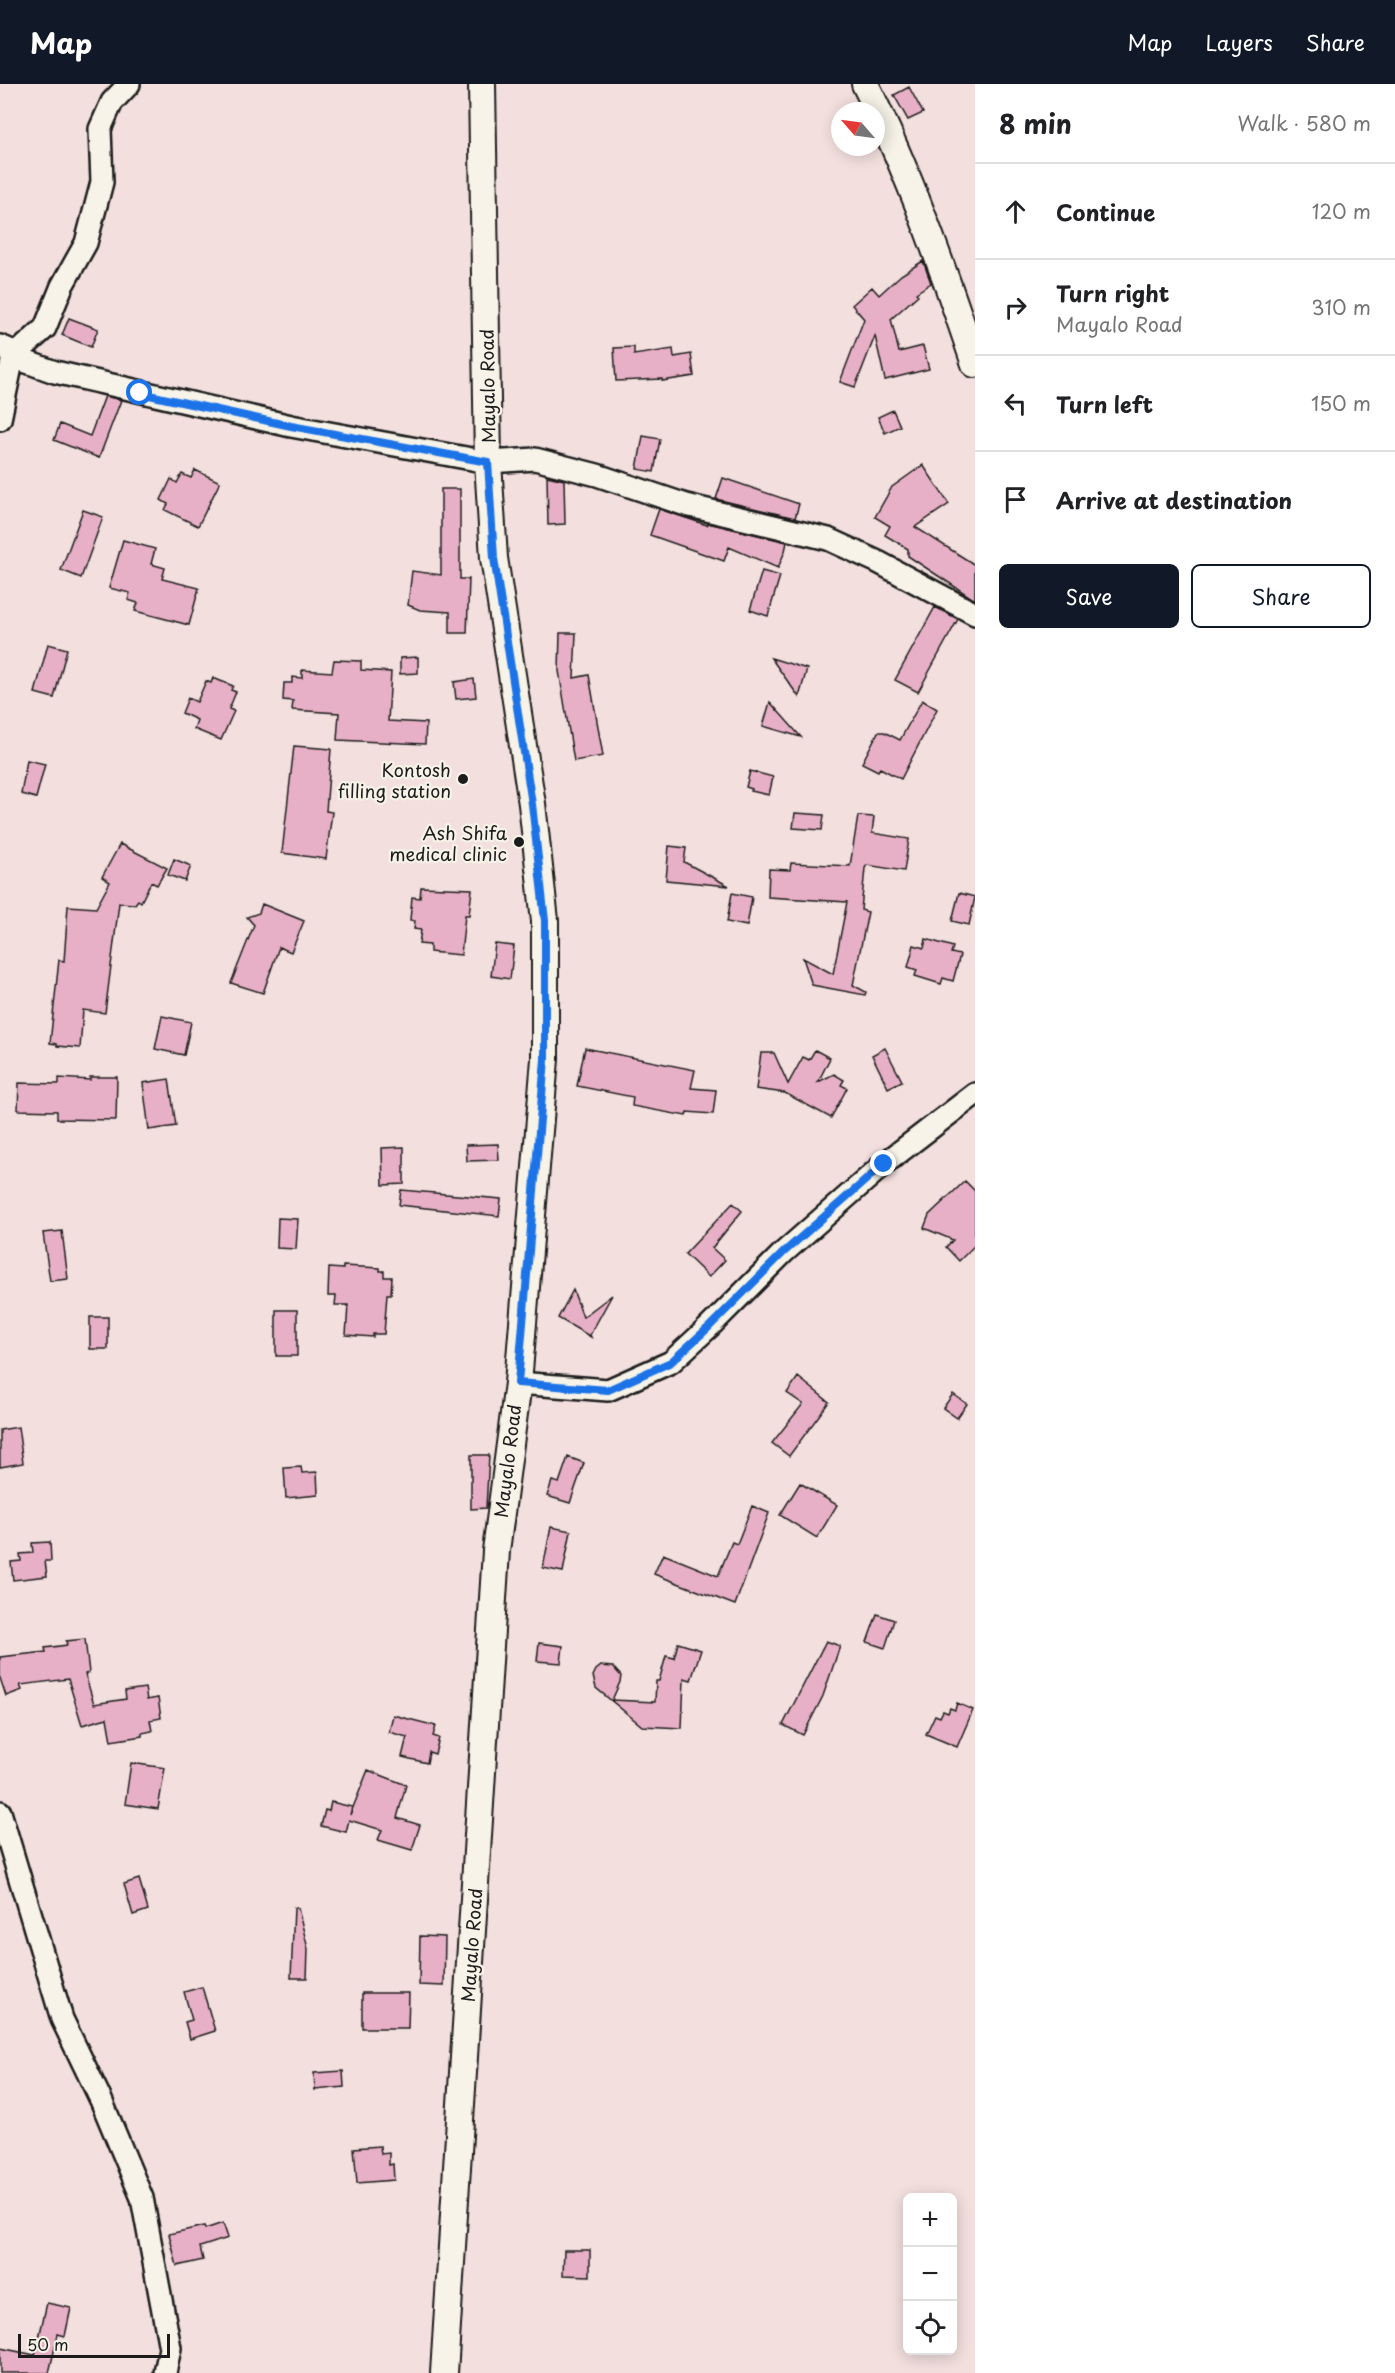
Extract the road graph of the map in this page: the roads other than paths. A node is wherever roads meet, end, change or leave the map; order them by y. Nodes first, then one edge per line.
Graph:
1 (129, 84) edge
2 (482, 84) edge
3 (865, 84) edge
4 (6, 352) edge
5 (975, 364) edge
6 (0, 419) edge
7 (488, 462) junction
8 (975, 614) edge
9 (975, 1094) edge
10 (518, 1383) junction
11 (0, 1812) edge
12 (165, 2373) edge
13 (444, 2373) edge

1 - 4 street
2 - 7 street, Mayalo Road
3 - 5 street
4 - 6 street
4 - 7 street
7 - 8 street
7 - 10 street, Mayalo Road
9 - 10 street
10 - 13 street, Mayalo Road
11 - 12 street

